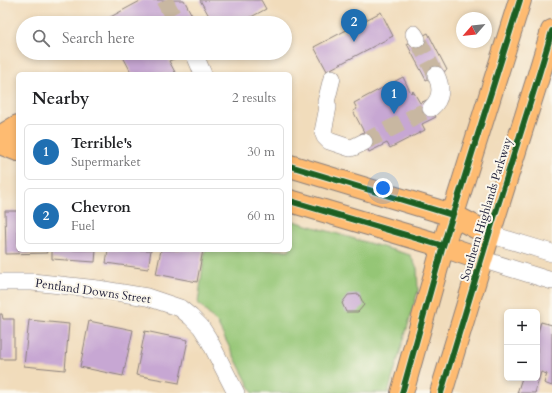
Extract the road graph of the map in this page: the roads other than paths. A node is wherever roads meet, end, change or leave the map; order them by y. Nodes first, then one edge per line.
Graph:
1 (520, 0) edge
2 (552, 31) edge
3 (197, 60) edge
4 (202, 72) edge
5 (436, 75) tunnel mouth
6 (332, 78) dead end
7 (431, 108) tunnel mouth
8 (16, 127) edge
9 (0, 137) edge
10 (364, 142) tunnel mouth
11 (0, 143) edge
12 (16, 149) edge
13 (292, 167) edge
14 (292, 202) edge
15 (452, 215) junction
16 (489, 234) junction
17 (443, 246) junction
18 (552, 253) edge
19 (481, 259) junction
20 (552, 281) edge
21 (0, 282) edge
22 (236, 393) edge
23 (402, 393) edge
24 (441, 393) edge

1 - 15 main road
2 - 16 main road, Southern Highlands Parkway
3 - 4 street
5 - 7 street
6 - 10 street
8 - 9 main road
11 - 12 main road
13 - 15 main road
14 - 17 main road
15 - 16 main road
15 - 17 main road
16 - 18 street
16 - 19 main road, Southern Highlands Parkway
17 - 19 main road
17 - 23 main road
19 - 20 street
19 - 24 main road, Southern Highlands Parkway
21 - 22 street, Pentland Downs Street

